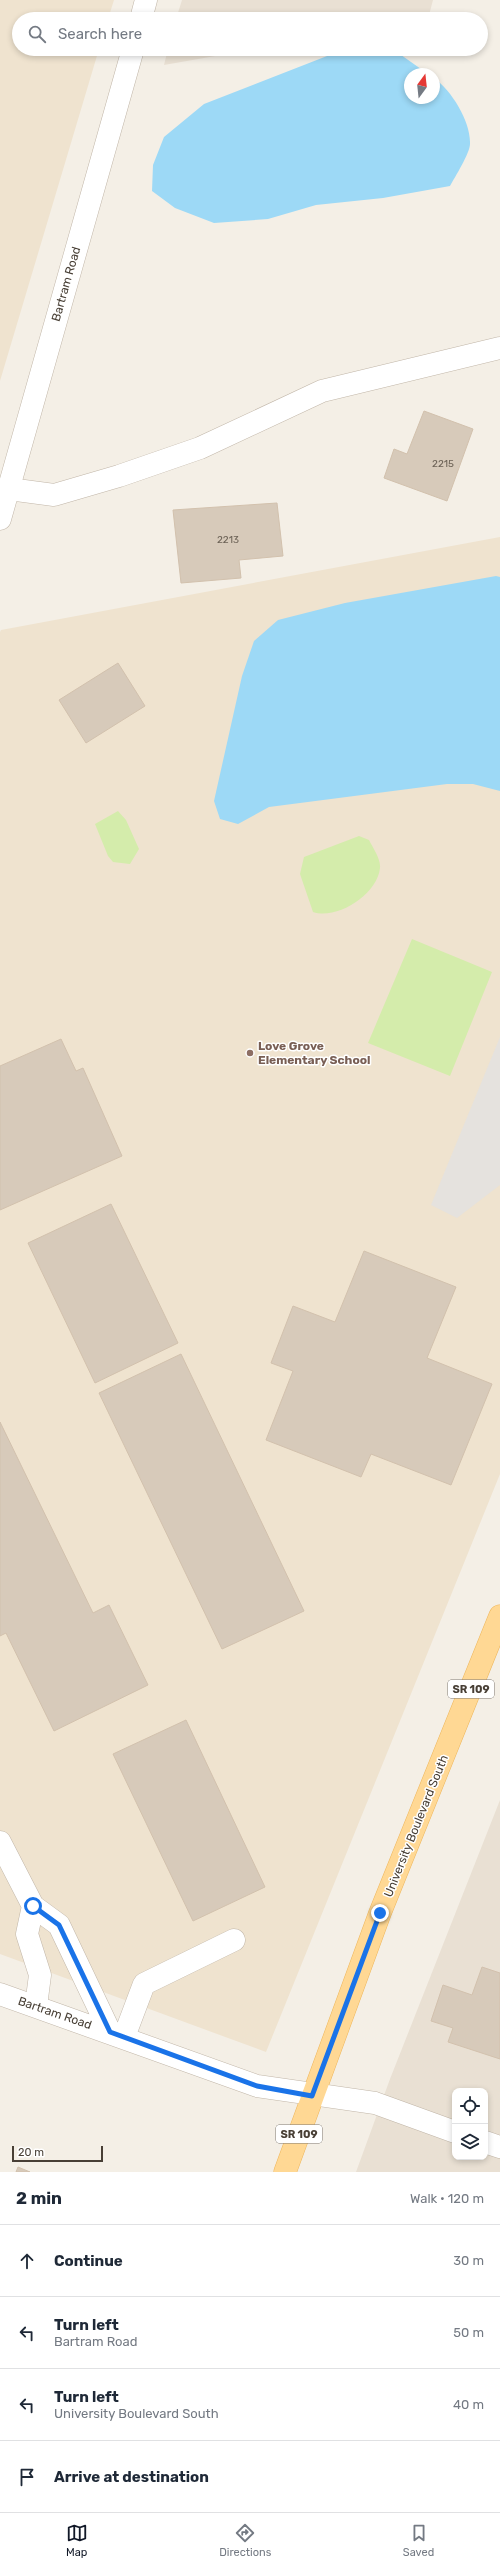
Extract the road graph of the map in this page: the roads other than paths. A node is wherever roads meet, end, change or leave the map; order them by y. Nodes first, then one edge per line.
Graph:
1 (146, 0) edge
2 (143, 12) edge
3 (130, 56) edge
4 (500, 348) edge
5 (9, 489) junction
6 (0, 520) edge
7 (500, 1616) edge
8 (0, 1842) edge
9 (33, 1906) junction
10 (234, 1940) dead end
11 (0, 1994) edge
12 (36, 2006) junction
13 (117, 2034) junction
14 (312, 2096) junction
15 (452, 2131) edge
16 (488, 2143) edge
17 (500, 2147) edge
18 (285, 2172) edge

1 - 2 street
3 - 5 street, Bartram Road
4 - 5 street
5 - 6 street, Bartram Road
7 - 14 main road, University Boulevard South / SR 109
8 - 9 street
9 - 12 street
9 - 13 street
10 - 13 street
11 - 12 street, Bartram Road
12 - 13 street, Bartram Road
13 - 14 street, Bartram Road
14 - 15 street, Bartram Road
14 - 18 main road, University Boulevard South / SR 109
16 - 17 street

